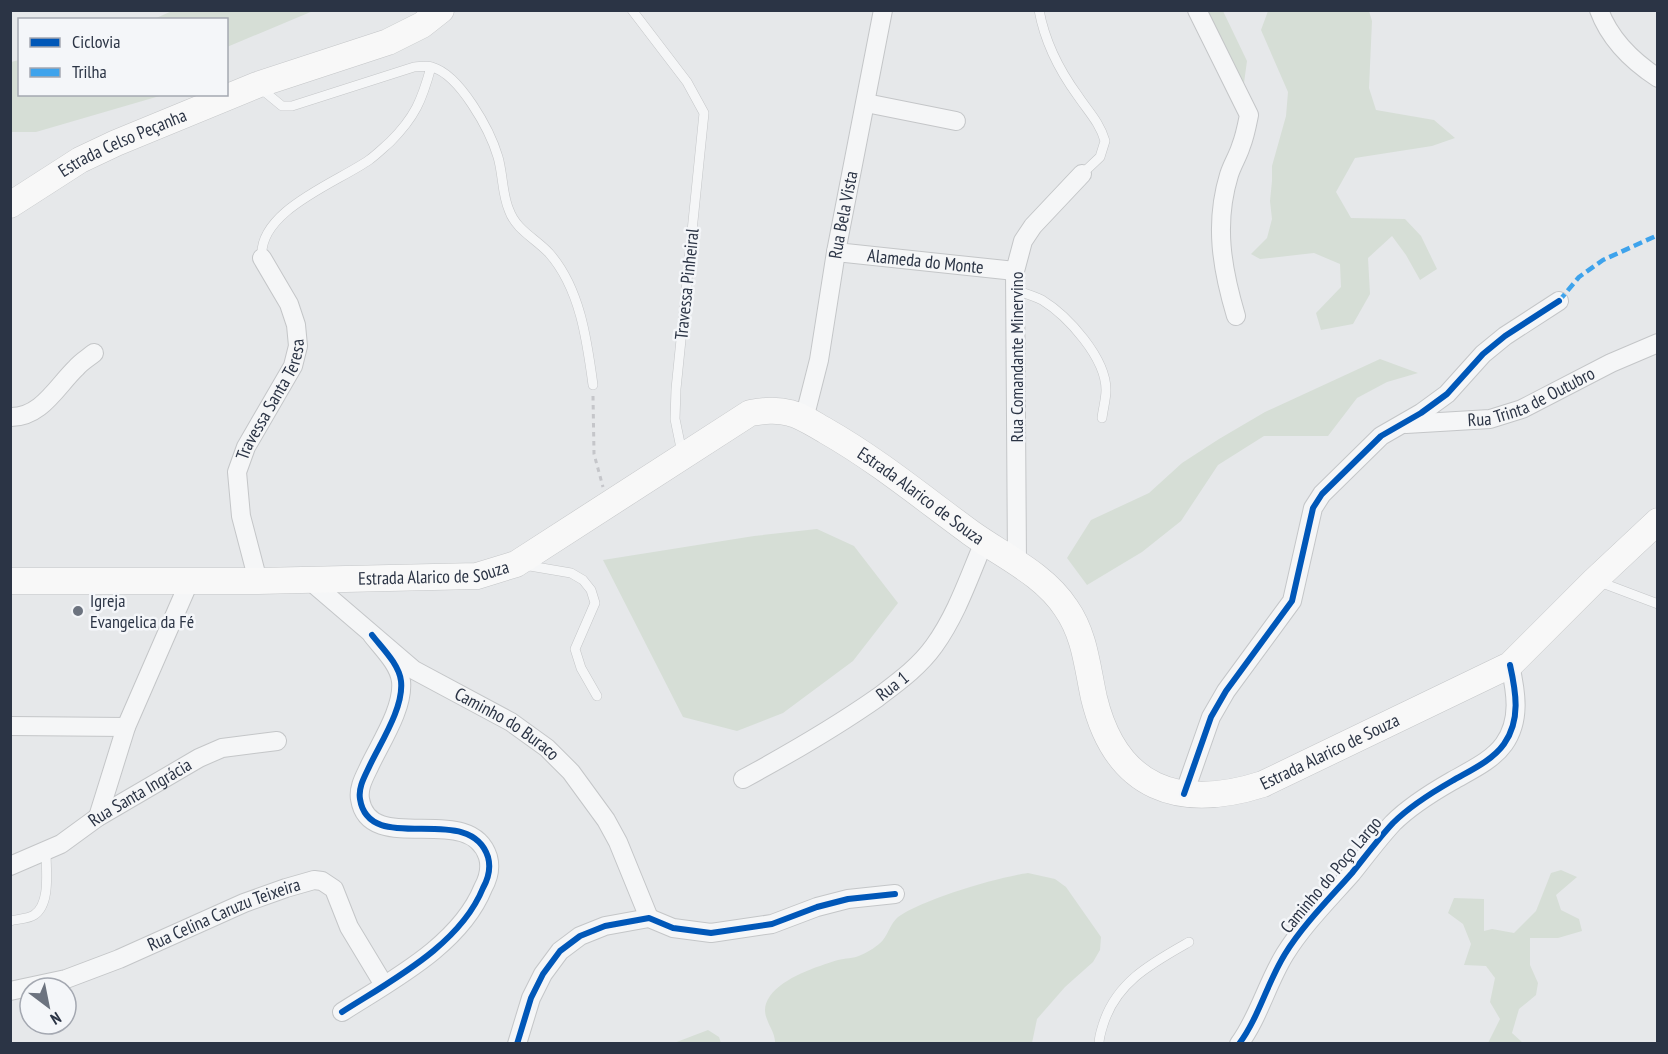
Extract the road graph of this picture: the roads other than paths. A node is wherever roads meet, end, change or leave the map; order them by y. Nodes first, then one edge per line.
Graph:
1 (441, 10) edge
2 (632, 10) edge
3 (883, 10) edge
4 (1039, 10) edge
5 (1197, 10) edge
6 (1599, 10) edge
7 (431, 67) junction
8 (1658, 78) edge
9 (257, 86) junction
10 (866, 103) junction
11 (956, 121) dead end
12 (1082, 174) joint
13 (10, 206) edge
14 (836, 252) junction
15 (262, 258) joint
16 (1015, 271) junction
17 (1015, 290) junction
18 (1559, 301) dead end
19 (1236, 316) dead end
20 (1658, 344) edge
21 (94, 353) dead end
22 (593, 385) road end
23 (10, 417) edge
24 (1102, 418) dead end
25 (804, 419) junction
26 (1398, 425) junction
27 (683, 455) junction
28 (1658, 521) edge
29 (984, 542) junction
30 (516, 564) junction
31 (1017, 564) junction
32 (10, 580) edge
33 (190, 580) junction
34 (309, 580) junction
35 (1595, 580) junction
36 (258, 581) junction
37 (1658, 604) edge
38 (372, 635) junction
39 (1510, 665) junction
40 (597, 696) dead end
41 (10, 726) edge
42 (126, 727) junction
43 (278, 741) dead end
44 (743, 779) dead end
45 (1184, 794) junction
46 (98, 817) junction
47 (46, 852) junction
48 (10, 866) edge
49 (895, 894) dead end
50 (649, 918) junction
51 (10, 921) edge
52 (1189, 942) dead end
53 (384, 985) junction
54 (10, 991) edge
55 (342, 1012) dead end
56 (517, 1044) edge
57 (1099, 1044) edge
58 (1239, 1044) edge

1 - 9 main road, Estrada Celso Peçanha
2 - 27 lane, Travessa Pinheiral
3 - 10 street, Rua Bela Vista
4 - 12 lane
5 - 19 street
6 - 8 street
7 - 9 lane
7 - 15 lane
7 - 22 lane
9 - 13 main road, Estrada Celso Peçanha
10 - 11 street
10 - 14 street, Rua Bela Vista
12 - 16 street, Rua Comandante Minervino
14 - 16 street, Alameda do Monte
14 - 25 street, Rua Bela Vista
15 - 36 street, Travessa Santa Teresa
16 - 17 street, Rua Comandante Minervino
17 - 24 lane
17 - 31 street, Rua Comandante Minervino
18 - 26 street, Rua Trinta de Outubro
20 - 26 street, Rua Trinta de Outubro
21 - 23 street
25 - 27 main road, Estrada Alarico de Souza
25 - 29 main road, Estrada Alarico de Souza
26 - 45 street, Rua Trinta de Outubro
27 - 30 main road, Estrada Alarico de Souza
28 - 35 main road, Estrada Alarico de Souza
29 - 31 main road, Estrada Alarico de Souza
29 - 44 street, Rua 1
30 - 34 main road, Estrada Alarico de Souza
30 - 40 lane
31 - 45 main road, Estrada Alarico de Souza
32 - 33 main road, Estrada Alarico de Souza
33 - 36 main road, Estrada Alarico de Souza
33 - 42 street
34 - 36 main road, Estrada Alarico de Souza
34 - 38 street, Caminho do Buraco
35 - 37 lane
35 - 39 main road, Estrada Alarico de Souza
38 - 50 street, Caminho do Buraco
38 - 53 street
39 - 45 main road, Estrada Alarico de Souza
39 - 58 street, Caminho do Poço Largo
41 - 42 street
42 - 46 street
43 - 46 street, Rua Santa Ingrácia
46 - 47 street, Rua Santa Ingrácia
47 - 48 street, Rua Santa Ingrácia
47 - 51 lane
49 - 50 street
50 - 56 street
52 - 57 lane
53 - 54 street, Rua Celina Caruzu Teixeira
53 - 55 street

